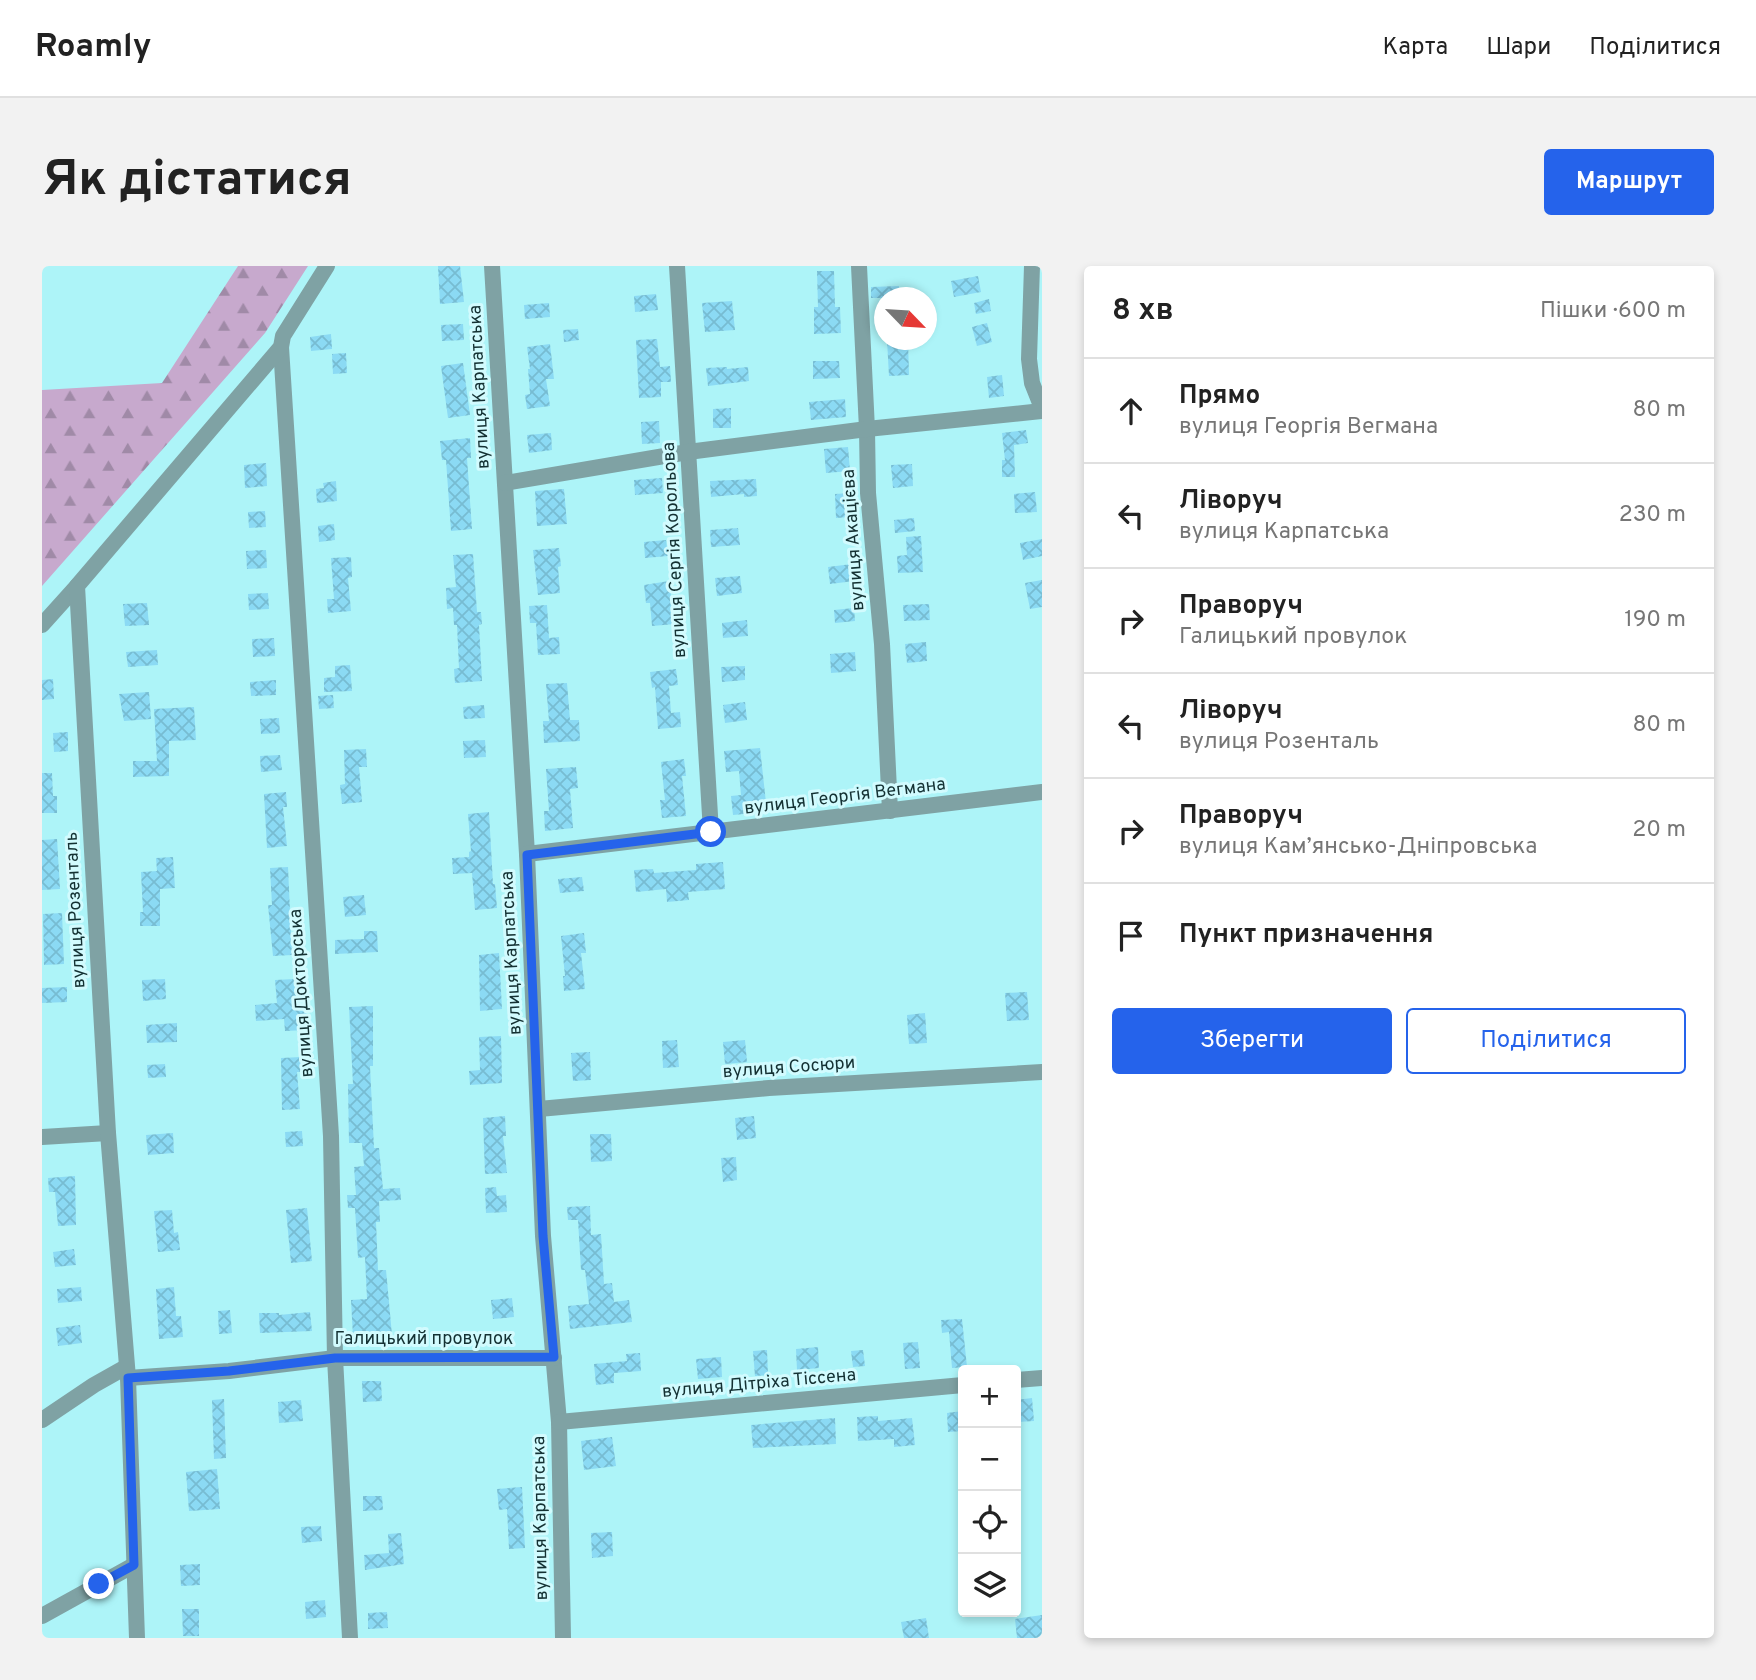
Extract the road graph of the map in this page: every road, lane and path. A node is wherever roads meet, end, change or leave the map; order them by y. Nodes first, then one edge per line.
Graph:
1 (327, 266) edge
2 (492, 266) edge
3 (677, 266) edge
4 (859, 266) edge
5 (1032, 266) edge
6 (281, 347) junction
7 (1042, 410) edge
8 (867, 429) junction
9 (688, 452) junction
10 (505, 483) junction
11 (77, 586) junction
12 (42, 625) edge
13 (1042, 792) edge
14 (890, 811) junction
15 (711, 832) junction
16 (527, 855) junction
17 (1042, 1072) edge
18 (540, 1109) junction
19 (108, 1133) junction
20 (42, 1138) edge
21 (554, 1357) junction
22 (335, 1358) junction
23 (127, 1373) junction
24 (1042, 1378) edge
25 (1021, 1380) edge
26 (958, 1385) edge
27 (42, 1420) edge
28 (559, 1422) junction
29 (134, 1565) junction
30 (42, 1616) edge
31 (137, 1638) edge
32 (350, 1638) edge
33 (563, 1638) edge

1 - 6 street
2 - 10 street, вулиця Карпатська
3 - 9 street, вулиця Сергія Корольова
4 - 8 street, вулиця Акацієва
5 - 7 street
6 - 11 street
6 - 22 street, вулиця Докторська
7 - 8 street
8 - 9 street
8 - 14 street, вулиця Акацієва
9 - 10 street
9 - 15 street, вулиця Сергія Корольова
10 - 16 street, вулиця Карпатська
11 - 12 street
11 - 19 street, вулиця Розенталь
13 - 14 street, вулиця Георгія Вегмана
14 - 15 street, вулиця Георгія Вегмана
15 - 16 street, вулиця Георгія Вегмана
16 - 18 street, вулиця Карпатська
17 - 18 street, вулиця Сосюри
18 - 21 street, вулиця Карпатська
19 - 20 street
19 - 23 street, вулиця Розенталь
21 - 22 street, Галицький провулок
21 - 28 street, вулиця Карпатська
22 - 23 street, Галицький провулок
22 - 32 street, вулиця Докторська
23 - 27 street
23 - 29 street, вулиця Розенталь
24 - 25 street
26 - 28 street, вулиця Дітріха Тіссена
28 - 33 street, вулиця Карпатська
29 - 30 street
29 - 31 street, вулиця Розенталь

